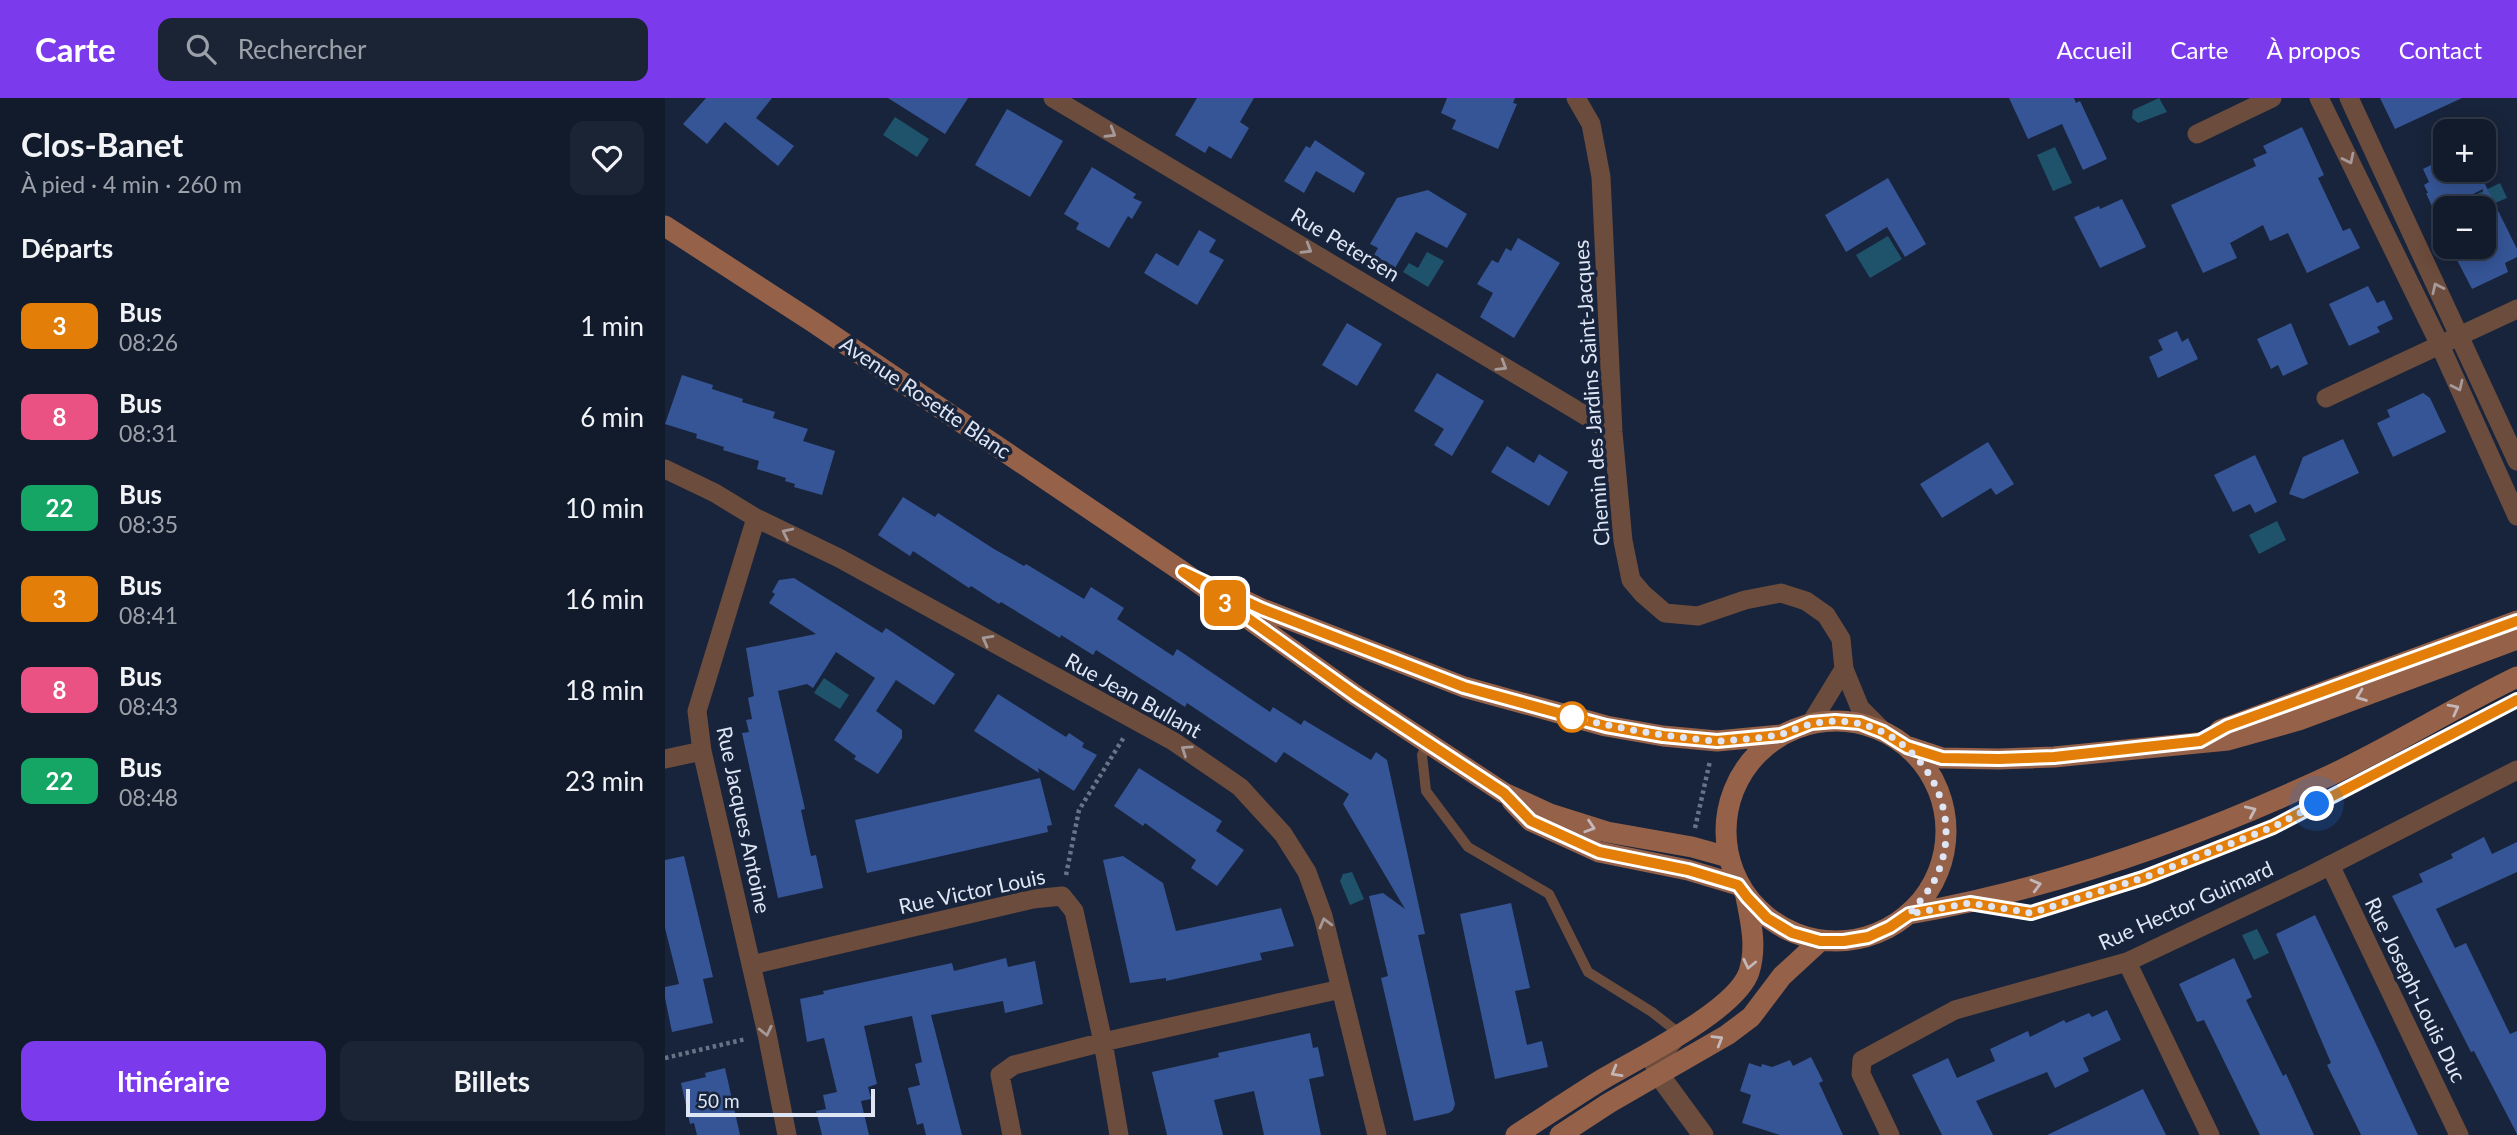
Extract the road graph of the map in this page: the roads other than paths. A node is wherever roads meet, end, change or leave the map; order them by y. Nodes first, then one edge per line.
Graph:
1 (1053, 98) edge
2 (1576, 98) edge
3 (2273, 98) edge
4 (2319, 98) edge
5 (2349, 98) edge
6 (2197, 134) dead end
7 (665, 226) edge
8 (2517, 309) edge
9 (2458, 334) junction
10 (2439, 343) junction
11 (2326, 398) dead end
12 (1613, 432) junction
13 (2517, 461) edge
14 (665, 469) edge
15 (2517, 516) edge
16 (756, 518) junction
17 (1183, 572) junction
18 (2517, 621) edge
19 (2517, 639) edge
20 (1844, 670) junction
21 (2517, 677) edge
22 (2517, 701) edge
23 (1811, 723) junction
24 (1883, 732) junction
25 (1781, 735) junction
26 (2200, 741) junction
27 (1428, 743) junction
28 (1907, 747) junction
29 (702, 751) junction
30 (665, 759) edge
31 (2517, 770) edge
32 (1504, 793) junction
33 (1728, 858) junction
34 (2330, 865) junction
35 (1742, 891) junction
36 (1970, 903) junction
37 (1909, 914) junction
38 (1820, 941) junction
39 (2127, 962) junction
40 (751, 965) junction
41 (1341, 989) junction
42 (1678, 1036) junction
43 (1103, 1042) junction
44 (1659, 1075) junction
45 (787, 1135) edge
46 (1012, 1135) edge
47 (1119, 1135) edge
48 (1377, 1135) edge
49 (1516, 1135) edge
50 (1560, 1135) edge
51 (1703, 1135) edge
52 (1890, 1135) edge
53 (2210, 1135) edge
54 (2459, 1135) edge

1 -> 12 street, Rue Petersen
2 - 12 street, Chemin des Jardins Saint-Jacques
3 - 6 street
4 -> 10 street
9 -> 5 street
7 - 17 main road, Avenue Rosette Blanc
8 - 9 street
9 - 10 street
9 - 13 street
10 - 11 street
10 -> 15 street
12 - 20 street, Chemin des Jardins Saint-Jacques
14 - 16 street, Rue Jean Bullant
16 - 29 street, Rue Jacques Antoine
41 -> 16 street, Rue Jean Bullant
17 - 25 main road, Avenue Rosette Blanc
17 - 27 main road, Avenue Rosette Blanc
18 - 26 main road
19 -> 26 main road
20 - 23 street
20 - 24 street, Chemin des Jardins Saint-Jacques
36 -> 21 main road
22 - 36 lane
23 - 24 main road
23 - 25 main road
24 - 28 main road
25 - 33 main road
26 - 28 main road
27 - 32 main road, Avenue Rosette Blanc
27 - 42 lane
28 - 37 main road
29 - 30 street
29 - 40 street, Rue Jacques Antoine
31 - 34 street, Rue Hector Guimard
32 -> 33 main road, Avenue Rosette Blanc
32 - 35 main road, Avenue Rosette Blanc
33 - 35 main road
34 - 39 street, Rue Hector Guimard
34 - 54 street, Rue Joseph-Louis Duc
35 - 38 main road
35 -> 42 main road
36 - 37 main road
37 - 38 main road
44 -> 38 main road
39 - 52 street, Rue Hector Guimard
39 - 53 street
40 - 43 street, Rue Victor Louis
40 -> 45 street, Rue Jacques Antoine
41 - 43 street
41 - 48 street, Rue Jean Bullant
42 - 44 street
42 -> 49 main road
43 - 46 street
43 - 47 street, Rue Victor Louis
44 - 50 main road
44 - 51 street

